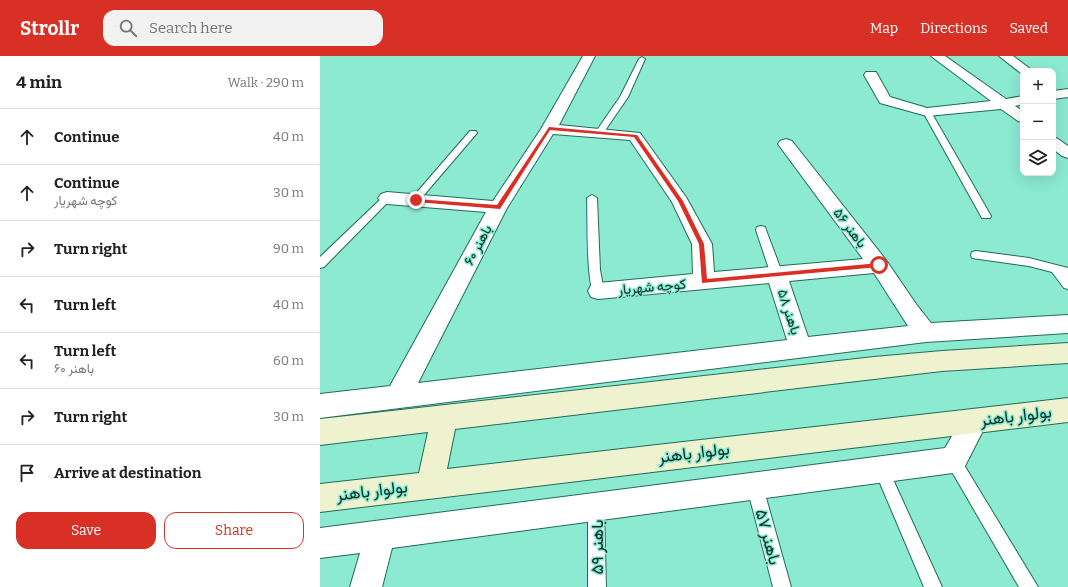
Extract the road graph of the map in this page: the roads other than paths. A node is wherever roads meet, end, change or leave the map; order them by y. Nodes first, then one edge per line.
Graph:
1 (589, 56) edge
2 (937, 56) edge
3 (1004, 56) edge
4 (642, 59) dead end
5 (1022, 68) edge
6 (871, 75) dead end
7 (1020, 101) edge
8 (1004, 104) junction
9 (928, 112) junction
10 (1020, 116) edge
11 (549, 128) junction
12 (473, 133) dead end
13 (599, 133) junction
14 (786, 144) dead end
15 (1056, 144) edge
16 (1068, 153) edge
17 (386, 198) joint
18 (592, 198) dead end
19 (416, 200) junction
20 (498, 207) junction
21 (986, 216) dead end
22 (761, 230) dead end
23 (976, 256) dead end
24 (320, 264) edge
25 (879, 265) junction
26 (1056, 269) junction
27 (1068, 272) edge
28 (777, 275) junction
29 (704, 282) junction
30 (1068, 285) edge
31 (598, 291) joint
32 (1068, 324) edge
33 (926, 333) junction
34 (863, 341) junction
35 (801, 349) junction
36 (1068, 353) edge
37 (874, 368) junction
38 (398, 396) junction
39 (320, 406) edge
40 (1068, 410) edge
41 (444, 418) junction
42 (975, 421) junction
43 (320, 432) edge
44 (953, 460) junction
45 (881, 469) junction
46 (430, 484) junction
47 (755, 487) junction
48 (320, 498) edge
49 (596, 508) junction
50 (380, 536) junction
51 (320, 543) edge
52 (366, 587) edge
53 (597, 587) edge
54 (782, 587) edge
55 (933, 587) edge
56 (1029, 587) edge

1 - 11 street, باهنر ۶۰
2 - 8 street
3 - 5 street
4 - 13 lane
6 - 9 street
7 - 8 street
8 - 9 street
8 - 10 street
9 - 21 lane
11 - 13 street
11 - 20 street, باهنر ۶۰
12 - 19 lane
13 - 29 street
14 - 25 street, باهنر ۵۶
15 - 16 street
17 - 19 street
17 - 24 lane
18 - 31 lane
19 - 20 street
20 - 38 street, باهنر ۶۰
22 - 28 lane
23 - 26 lane
25 - 28 street, کوچه شهریار
25 - 33 street, باهنر ۵۶
26 - 27 lane
26 - 30 lane
28 - 29 street, کوچه شهریار
28 - 35 street, باهنر ۵۸
29 - 31 street, کوچه شهریار
32 - 33 street
33 - 34 street
34 - 35 street
34 - 37 street
35 - 38 street
36 - 37 main road
37 - 41 main road
38 - 39 street
40 - 42 main road, بولوار باهنر
41 - 43 main road
41 - 46 main road
42 - 44 street
42 - 46 main road, بولوار باهنر
44 - 45 street
44 - 56 lane
45 - 47 street
45 - 55 lane
46 - 48 main road, بولوار باهنر
47 - 49 street
47 - 54 lane, باهنر ۵۷
49 - 50 street
49 - 53 lane, باهنر ۵۹
50 - 51 street
50 - 52 street

